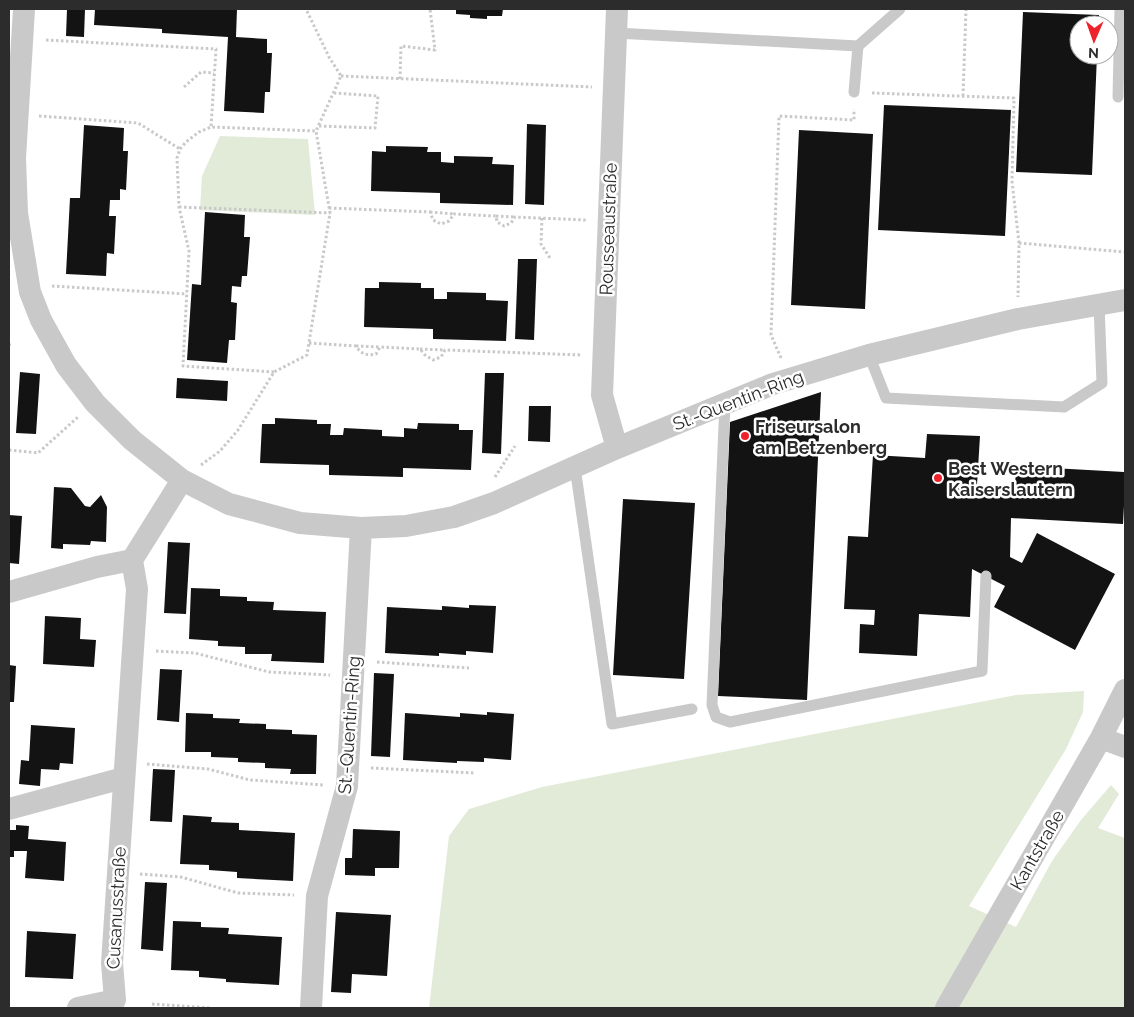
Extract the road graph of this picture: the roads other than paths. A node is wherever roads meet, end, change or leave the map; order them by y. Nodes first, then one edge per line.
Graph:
1 (24, 9) edge
2 (616, 9) edge
3 (900, 9) edge
4 (1120, 9) edge
5 (616, 33) junction
6 (858, 46) junction
7 (854, 92) road end
8 (1118, 97) dead end
9 (12, 158) edge
10 (1125, 300) edge
11 (1099, 304) junction
12 (869, 355) junction
13 (725, 403) junction
14 (617, 448) junction
15 (575, 467) junction
16 (189, 474) junction
17 (362, 528) junction
18 (132, 560) junction
19 (986, 576) dead end
20 (9, 592) edge
21 (1125, 690) edge
22 (692, 710) dead end
23 (1101, 738) junction
24 (1125, 747) edge
25 (123, 778) junction
26 (9, 810) edge
27 (78, 1008) edge
28 (311, 1008) edge
29 (946, 1008) edge

1 - 9 street, St.-Quentin-Ring
2 - 5 street, Rousseaustraße
3 - 6 lane
4 - 8 lane
5 - 6 lane
5 - 14 street, Rousseaustraße
6 - 7 lane
9 - 16 street, St.-Quentin-Ring
10 - 11 street, St.-Quentin-Ring
11 - 12 street, St.-Quentin-Ring
11 - 12 lane
12 - 13 street, St.-Quentin-Ring
13 - 14 street, St.-Quentin-Ring
13 - 19 lane
14 - 15 street, St.-Quentin-Ring
15 - 17 street, St.-Quentin-Ring
15 - 22 lane
16 - 17 street, St.-Quentin-Ring
16 - 18 street
17 - 28 street, St.-Quentin-Ring
18 - 20 street
18 - 25 street, Cusanusstraße
21 - 23 street, Kantstraße
23 - 24 street
23 - 29 street, Kantstraße
25 - 26 street
25 - 27 street, Cusanusstraße

